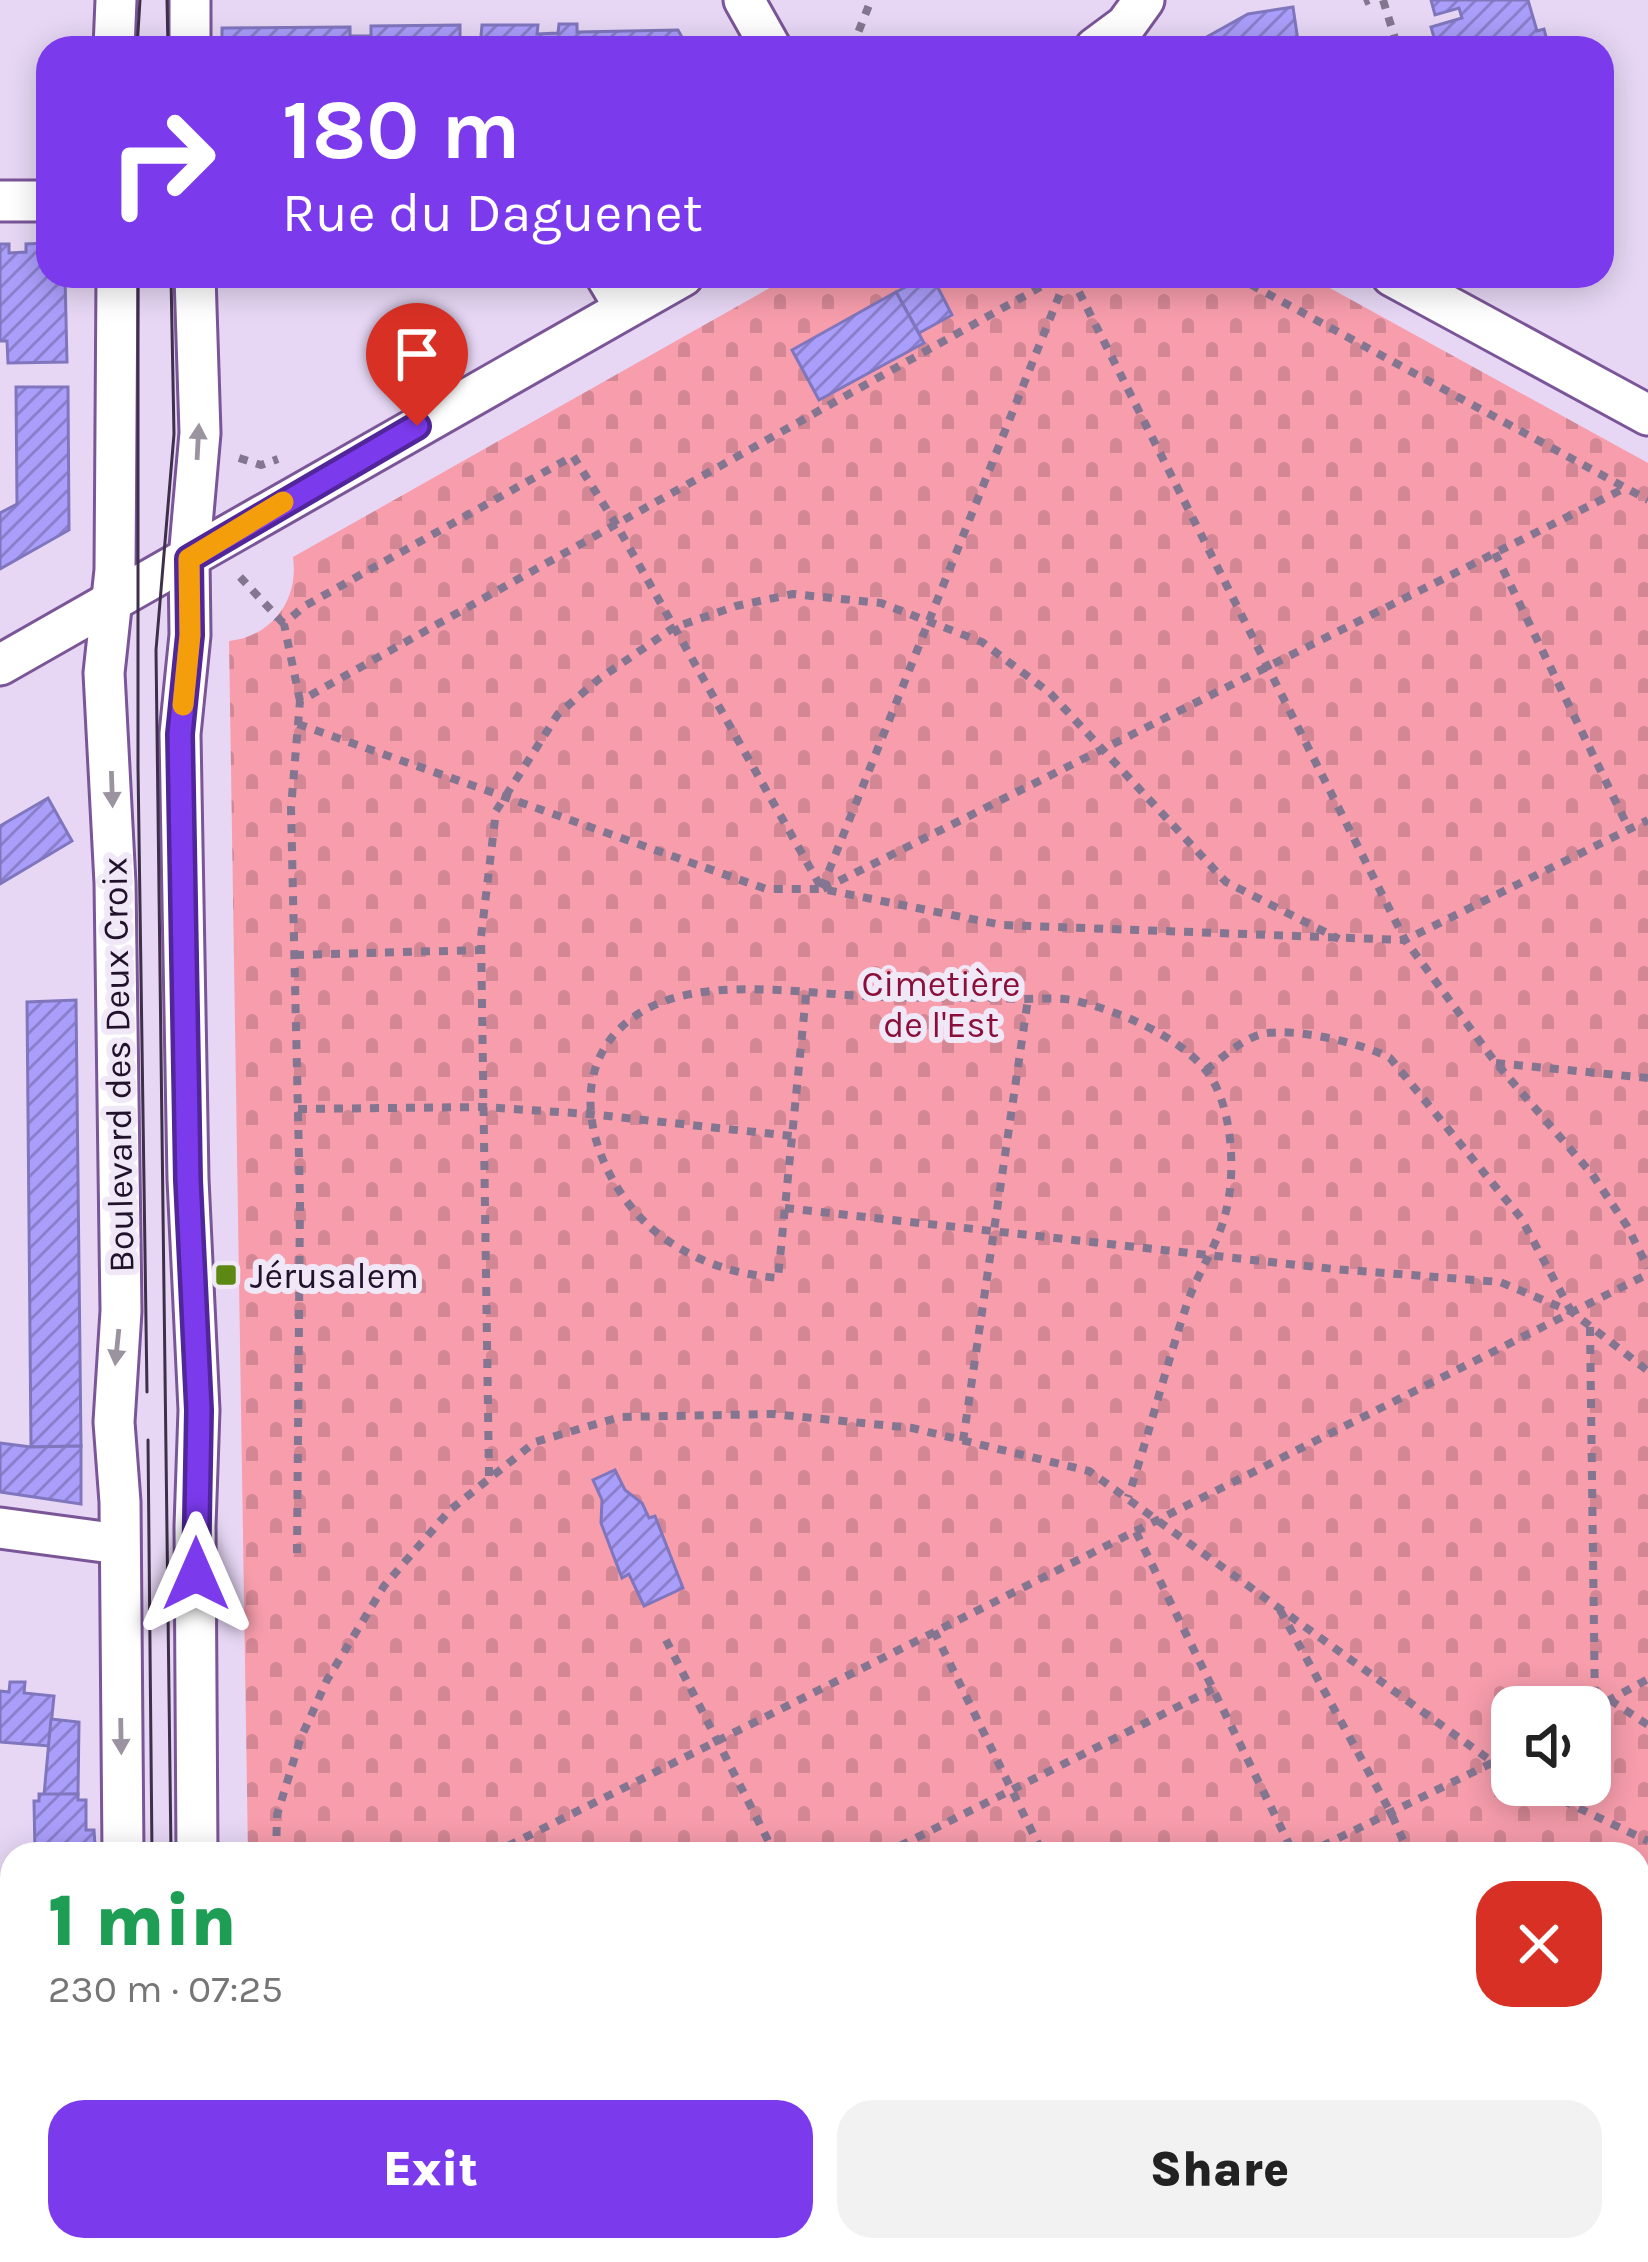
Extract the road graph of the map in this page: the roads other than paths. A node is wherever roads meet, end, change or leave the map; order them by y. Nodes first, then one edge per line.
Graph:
1 (116, 0) edge
2 (190, 0) edge
3 (743, 0) edge
4 (1144, 0) edge
5 (115, 36) edge
6 (190, 36) edge
7 (764, 36) edge
8 (1111, 36) edge
9 (36, 200) edge
10 (0, 201) edge
11 (116, 288) edge
12 (195, 288) edge
13 (1414, 288) edge
14 (616, 292) edge
15 (1648, 415) edge
16 (173, 568) junction
17 (112, 601) junction
18 (0, 664) edge
19 (0, 1528) edge
20 (119, 1544) junction
21 (123, 1842) edge
22 (197, 1842) edge

1 - 5 street
2 - 6 street
3 - 7 street
4 - 8 street
9 - 10 street
11 - 17 street, Boulevard des Deux Croix
16 -> 12 street, Boulevard des Deux Croix
13 - 15 street
14 - 16 street
16 - 17 street
16 - 22 street, Boulevard des Deux Croix
17 - 18 street
17 -> 20 street, Boulevard des Deux Croix
19 - 20 street
20 -> 21 street, Boulevard des Deux Croix

